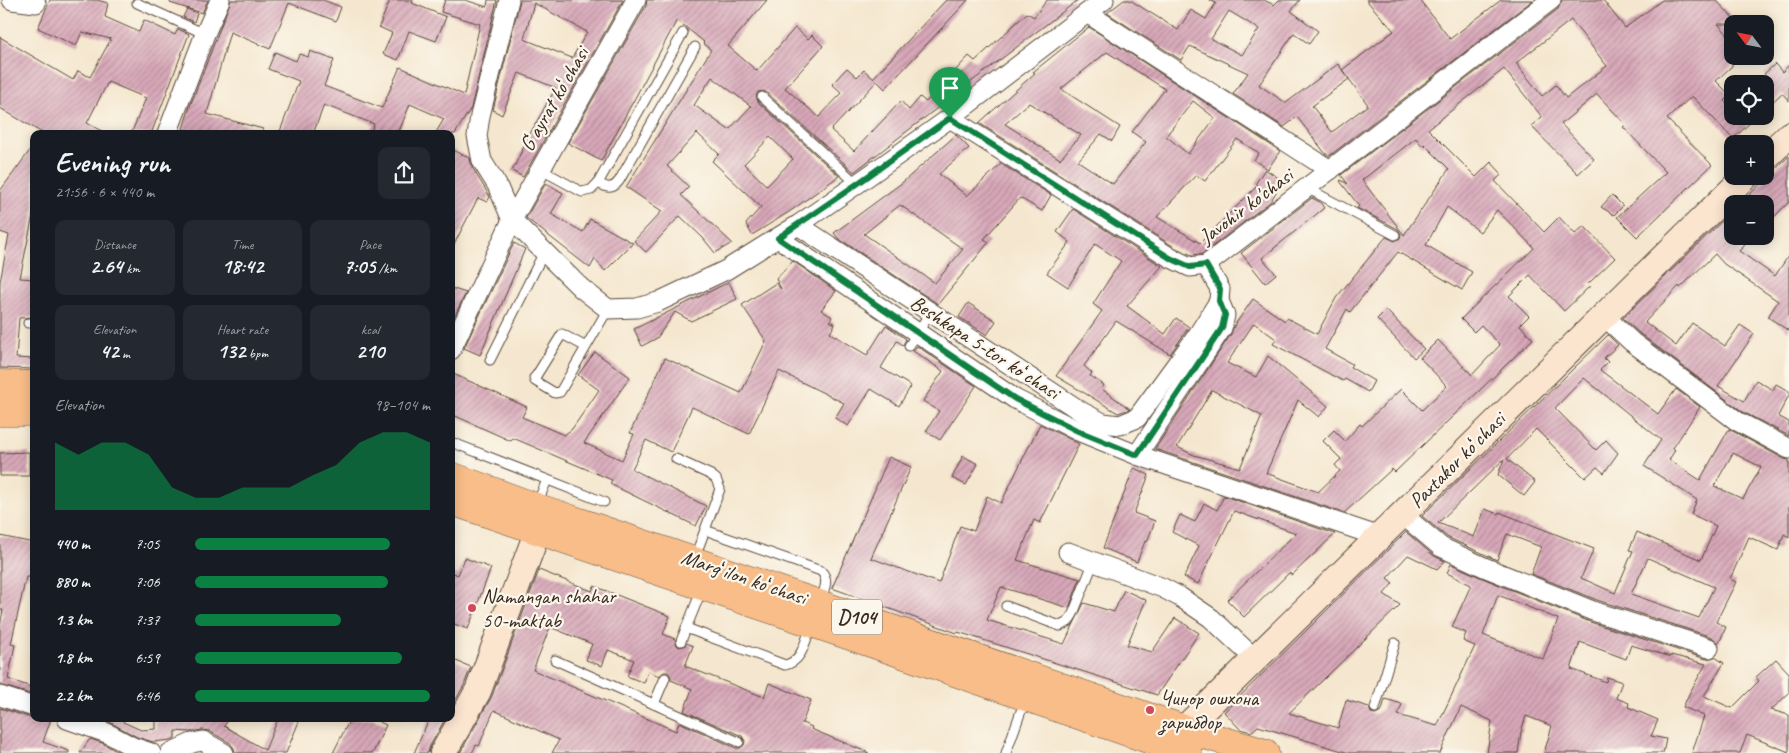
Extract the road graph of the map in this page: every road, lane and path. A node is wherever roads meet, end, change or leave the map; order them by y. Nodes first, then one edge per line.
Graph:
1 (12, 0) edge
2 (220, 0) edge
3 (509, 0) edge
4 (636, 0) edge
5 (1104, 0) edge
6 (1551, 0) edge
7 (36, 3) dead end
8 (138, 3) dead end
9 (1087, 13) junction
10 (683, 33) dead end
11 (205, 34) junction
12 (696, 47) dead end
13 (762, 97) dead end
14 (950, 118) junction
15 (169, 130) edge
16 (1789, 135) edge
17 (1774, 149) edge
18 (540, 169) junction
19 (1330, 170) junction
20 (598, 183) junction
21 (857, 184) junction
22 (1737, 185) edge
23 (1307, 188) junction
24 (512, 220) junction
25 (798, 224) junction
26 (1395, 235) dead end
27 (778, 238) junction
28 (544, 252) junction
29 (1206, 265) junction
30 (1219, 301) junction
31 (608, 309) junction
32 (930, 312) junction
33 (1604, 316) junction
34 (913, 339) junction
35 (455, 341) edge
36 (586, 347) junction
37 (490, 360) dead end
38 (0, 384) edge
39 (30, 385) edge
40 (0, 412) edge
41 (30, 412) edge
42 (455, 444) edge
43 (1789, 449) edge
44 (1137, 455) junction
45 (676, 459) dead end
46 (455, 478) edge
47 (547, 480) junction
48 (455, 502) edge
49 (604, 502) dead end
50 (1402, 514) junction
51 (537, 519) junction
52 (705, 530) junction
53 (1380, 537) junction
54 (1068, 552) dead end
55 (694, 560) junction
56 (1094, 562) junction
57 (703, 586) junction
58 (1006, 606) dead end
59 (815, 613) junction
60 (686, 628) junction
61 (681, 641) dead end
62 (1395, 643) dead end
63 (1709, 648) dead end
64 (1255, 659) junction
65 (555, 660) dead end
66 (665, 678) dead end
67 (0, 696) edge
68 (1026, 697) junction
69 (654, 704) junction
70 (30, 706) edge
71 (1375, 708) dead end
72 (76, 722) edge
73 (739, 742) dead end
74 (1182, 743) edge
75 (151, 753) edge
76 (170, 753) edge
77 (224, 753) edge
78 (443, 753) edge
79 (1006, 753) edge
80 (1265, 753) edge

1 - 7 street
2 - 11 street
3 - 24 street
4 - 18 street, Gʻayrat koʻchasi
5 - 9 street
6 - 19 street, Javohir ko'chasi
8 - 11 lane
9 - 14 street
9 - 19 street
10 - 20 lane
11 - 15 street
12 - 20 lane
13 - 21 lane
14 - 21 street
14 - 29 street, Javohir ko'chasi
16 - 17 main road
18 - 20 lane
18 - 24 street, Gʻayrat koʻchasi
19 - 23 street, Javohir ko'chasi
21 - 25 street
22 - 33 main road, Paxtakor koʻchasi
23 - 26 lane
23 - 29 street, Javohir ko'chasi
24 - 28 street
24 - 35 street, Gʻayrat koʻchasi
25 - 27 street
25 - 32 street
27 - 31 street
27 - 34 street, Beshkapa 5-tor koʻchasi
28 - 31 street
28 - 37 lane
29 - 30 street
30 - 32 street
30 - 44 street
31 - 36 lane
32 - 34 lane
33 - 43 street
33 - 50 main road, Paxtakor koʻchasi
34 - 44 street, Beshkapa 5-tor koʻchasi
36 - 36 lane
38 - 39 main road
40 - 41 main road
42 - 47 lane
44 - 53 street, Beshkapa 5-tor koʻchasi
45 - 52 lane
46 - 51 main road, Margʻilon koʻchasi / D104
47 - 49 lane
47 - 51 lane
48 - 51 main road, Margʻilon koʻchasi / D104
50 - 53 main road, Paxtakor koʻchasi
50 - 63 street
51 - 55 main road, Margʻilon koʻchasi / D104
51 - 57 main road, Margʻilon koʻchasi / D104
51 - 78 main road
52 - 55 lane
52 - 59 lane
53 - 64 main road, Paxtakor koʻchasi
54 - 56 street
55 - 59 main road, Margʻilon koʻchasi / D104
56 - 58 lane
56 - 64 street
57 - 59 main road, Margʻilon koʻchasi / D104
57 - 60 lane
59 - 60 lane
59 - 68 main road, Margʻilon koʻchasi / D104
59 - 74 main road, Margʻilon koʻchasi / D104
60 - 61 lane
62 - 71 lane
64 - 74 main road, Paxtakor koʻchasi
65 - 69 lane
66 - 69 lane
67 - 70 street
68 - 74 main road, Margʻilon koʻchasi / D104
68 - 79 lane
69 - 73 lane
72 - 75 street
74 - 80 main road, Margʻilon koʻchasi / D104
76 - 77 street

